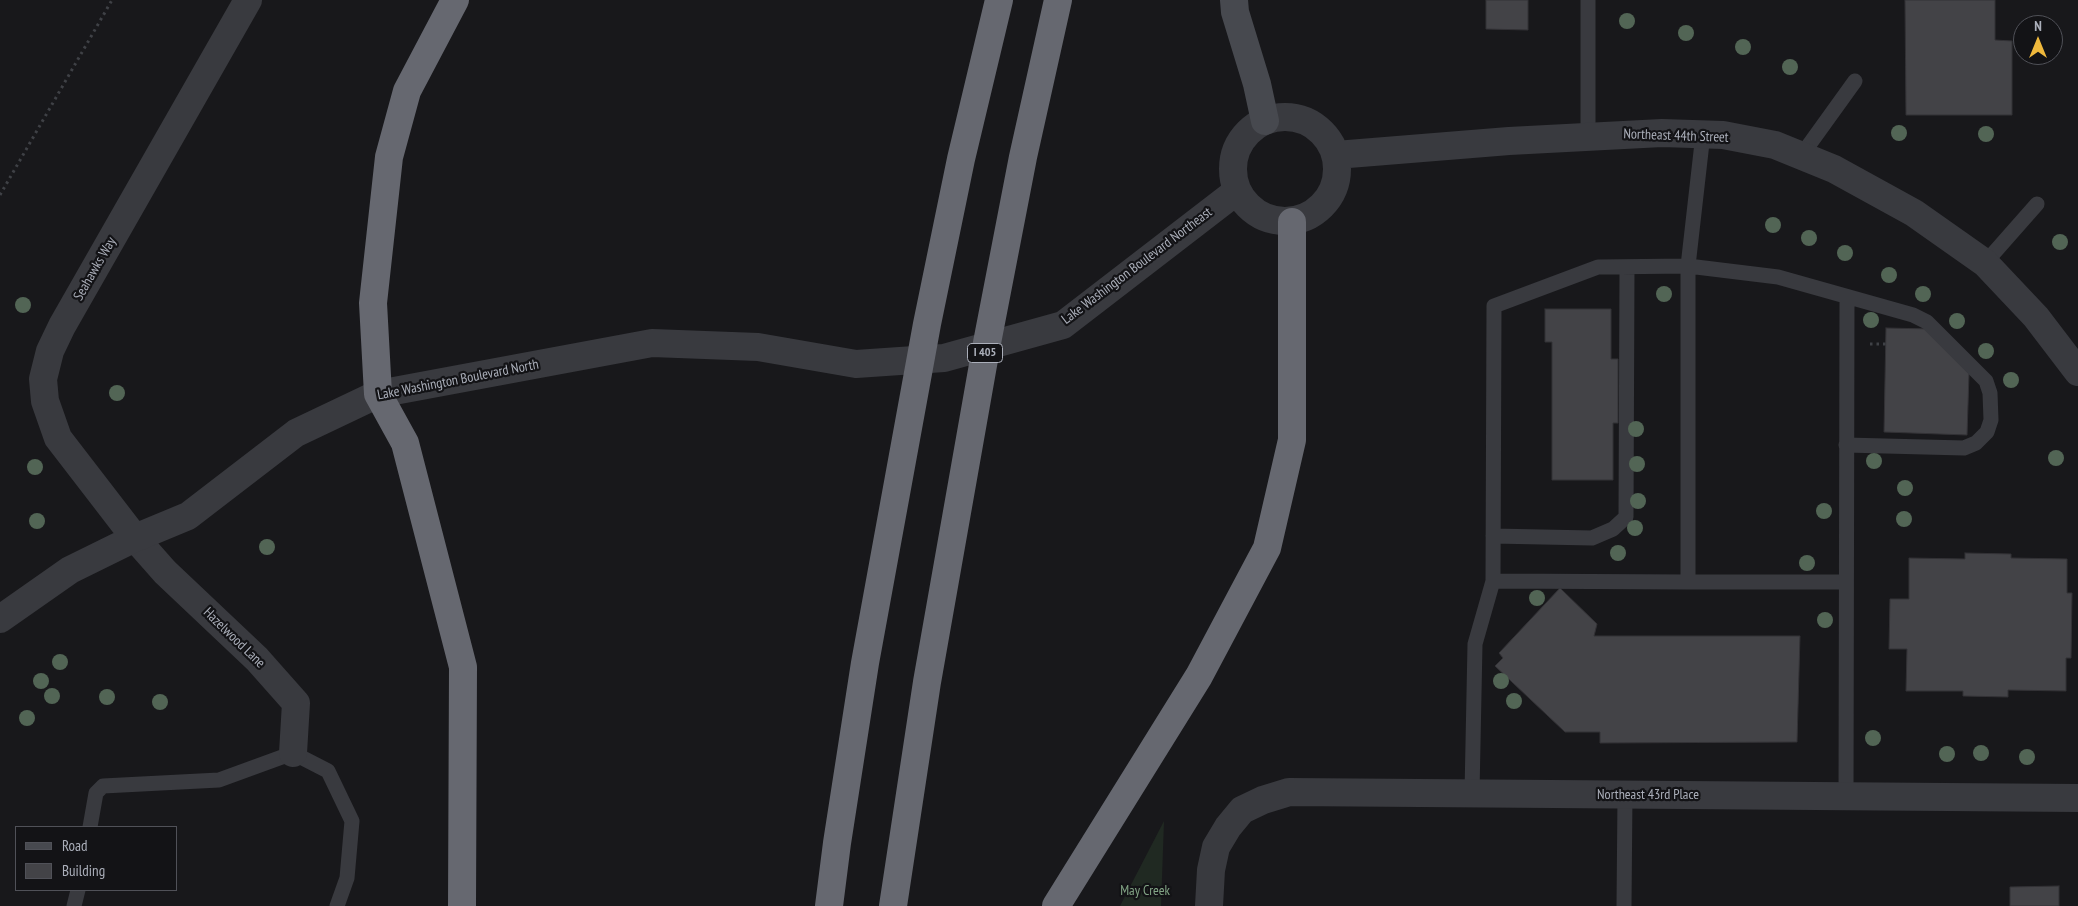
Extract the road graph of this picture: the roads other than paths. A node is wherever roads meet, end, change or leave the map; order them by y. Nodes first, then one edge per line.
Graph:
1 (248, 0) edge
2 (455, 0) edge
3 (999, 0) edge
4 (1058, 0) edge
5 (1234, 0) edge
6 (1588, 0) edge
7 (1855, 81) dead end
8 (1265, 121) junction
9 (1703, 134) junction
10 (1588, 135) junction
11 (1336, 155) junction
12 (1801, 156) junction
13 (1237, 190) junction
14 (2037, 204) dead end
15 (1292, 222) junction
16 (1985, 263) junction
17 (1688, 266) junction
18 (1627, 267) junction
19 (1847, 298) junction
20 (2075, 362) edge
21 (856, 364) joint
22 (378, 394) junction
23 (1846, 445) junction
24 (1494, 536) junction
25 (135, 538) junction
26 (1494, 582) junction
27 (1688, 582) junction
28 (1846, 582) junction
29 (0, 619) edge
30 (294, 753) junction
31 (1472, 793) junction
32 (1625, 795) junction
33 (1846, 796) junction
34 (2078, 798) edge
35 (90, 826) edge
36 (78, 891) edge
37 (74, 906) edge
38 (337, 906) edge
39 (462, 906) edge
40 (829, 906) edge
41 (893, 906) edge
42 (1056, 906) edge
43 (1209, 906) edge
44 (1624, 906) edge

1 - 25 street, Seahawks Way
2 - 22 highway
3 - 40 highway
4 - 41 highway, I 405
5 - 8 main road
6 - 10 lane
7 - 12 lane
8 - 11 street
8 - 13 street
9 - 10 street, Northeast 44th Street
9 - 12 street, Northeast 44th Street
9 - 17 lane
10 - 11 street, Northeast 44th Street
11 - 15 street
12 - 16 street, Northeast 44th Street
13 - 15 street
13 - 21 street, Lake Washington Boulevard Northeast
14 - 16 lane
15 - 42 highway
16 - 20 street, Northeast 44th Street
17 - 18 lane
17 - 19 lane
17 - 27 lane
18 - 24 lane
18 - 24 lane
19 - 23 lane
19 - 23 lane
21 - 22 street, Lake Washington Boulevard North
22 - 25 street, Lake Washington Boulevard North
22 - 39 highway
23 - 28 lane
24 - 26 lane
25 - 29 street, Lake Washington Boulevard North
25 - 30 street, Hazelwood Lane
26 - 27 lane
26 - 31 lane
27 - 28 lane
28 - 33 lane
30 - 35 lane
30 - 38 lane
31 - 32 street, Northeast 43rd Place
31 - 43 street, Northeast 43rd Place
32 - 33 street, Northeast 43rd Place
32 - 44 lane
33 - 34 street, Northeast 43rd Place
36 - 37 lane

